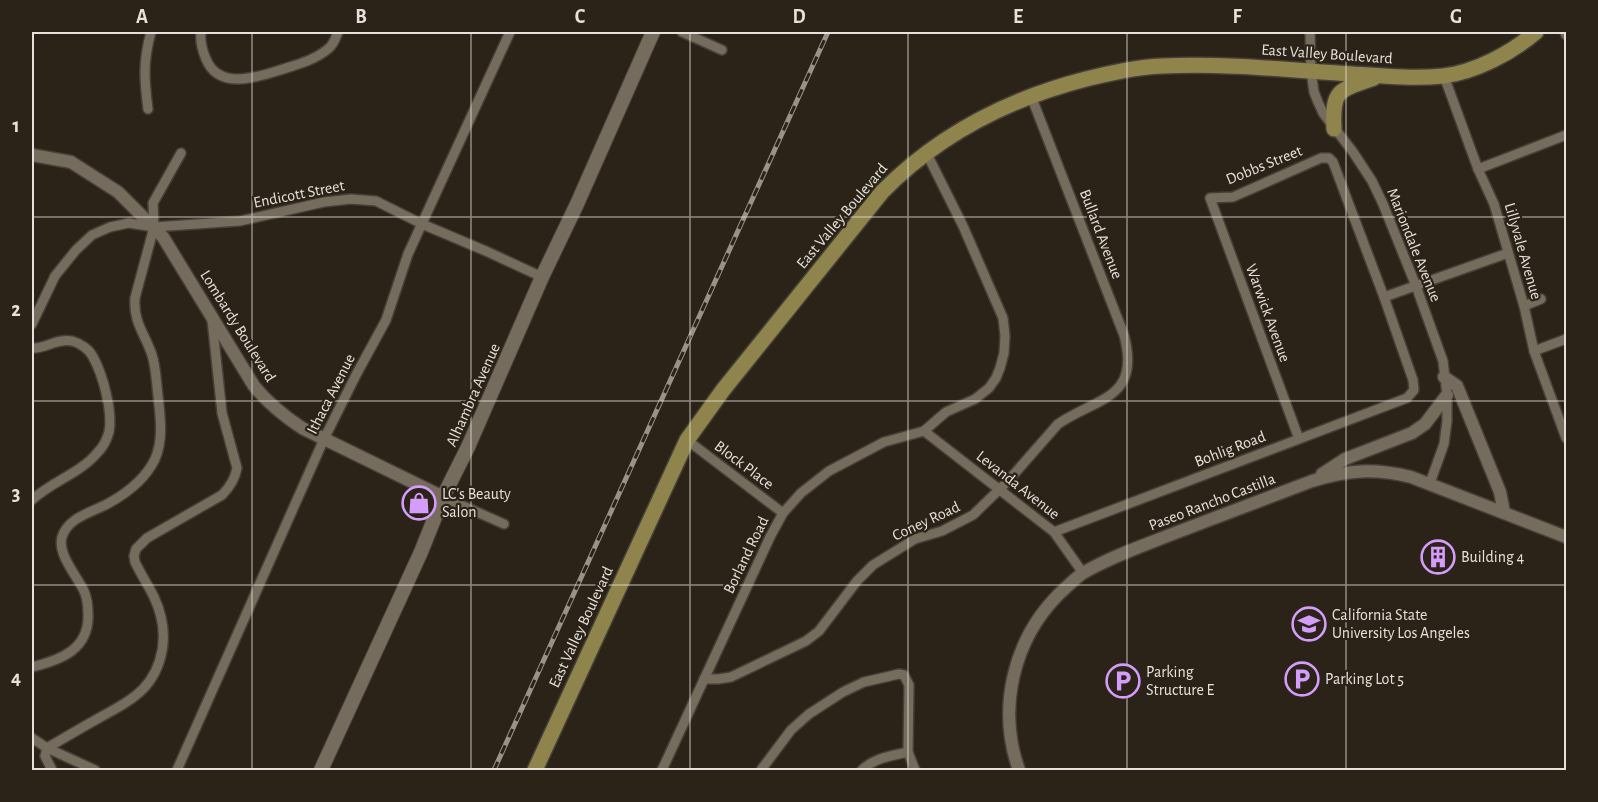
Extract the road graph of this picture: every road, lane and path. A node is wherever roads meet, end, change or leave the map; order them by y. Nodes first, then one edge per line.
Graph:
1 (151, 32) edge
2 (201, 32) edge
3 (338, 32) edge
4 (510, 32) edge
5 (653, 32) edge
6 (682, 32) edge
7 (1310, 32) edge
8 (1536, 32) edge
9 (722, 50) dead end
10 (1311, 71) junction
11 (1382, 75) junction
12 (1444, 76) junction
13 (1031, 96) junction
14 (148, 109) dead end
15 (1334, 129) junction
16 (1566, 135) edge
17 (926, 152) junction
18 (181, 153) dead end
19 (32, 155) edge
20 (1478, 169) junction
21 (1210, 198) joint
22 (422, 224) junction
23 (154, 227) junction
24 (1508, 253) junction
25 (542, 277) junction
26 (1416, 286) junction
27 (1384, 297) junction
28 (1541, 299) dead end
29 (1524, 306) junction
30 (212, 317) junction
31 (32, 324) edge
32 (1566, 339) edge
33 (32, 348) edge
34 (1534, 351) junction
35 (1444, 377) junction
36 (1121, 385) joint
37 (1447, 395) junction
38 (924, 431) junction
39 (1566, 438) edge
40 (324, 439) junction
41 (1299, 439) junction
42 (687, 440) junction
43 (1311, 481) junction
44 (1430, 483) junction
45 (999, 490) junction
46 (443, 498) junction
47 (32, 500) edge
48 (1504, 512) junction
49 (783, 513) junction
50 (504, 524) dead end
51 (1054, 532) junction
52 (1566, 537) edge
53 (1083, 573) junction
54 (32, 667) edge
55 (704, 679) junction
56 (32, 738) edge
57 (47, 748) junction
58 (908, 752) junction
59 (52, 771) edge
60 (95, 771) edge
61 (177, 771) edge
62 (321, 771) edge
63 (535, 771) edge
64 (662, 771) edge
65 (761, 771) edge
66 (862, 771) edge
67 (915, 771) edge
68 (1019, 771) edge

1 - 14 street
2 - 3 street
4 - 22 street, Ithaca Avenue
5 - 25 main road, Alhambra Avenue
6 - 9 street
7 - 10 street, Mariondale Avenue
8 - 12 main road, East Valley Boulevard
10 - 11 main road, East Valley Boulevard
10 - 13 main road, East Valley Boulevard
10 - 15 street, Mariondale Avenue
11 - 12 main road, East Valley Boulevard
11 - 15 main road
12 - 20 street, Lillyvale Avenue
13 - 17 main road, East Valley Boulevard
13 - 36 street, Bullard Avenue
15 - 26 street, Mariondale Avenue
16 - 20 street
17 - 38 street, Borland Road
17 - 42 main road, East Valley Boulevard
18 - 23 street
19 - 23 street, Lombardy Boulevard
20 - 24 street, Lillyvale Avenue
21 - 27 street, Dobbs Street
21 - 41 street, Warwick Avenue
22 - 23 street, Endicott Street
22 - 25 street, Endicott Street
22 - 40 street, Ithaca Avenue
23 - 30 street, Lombardy Boulevard
23 - 31 street, Endicott Street
23 - 54 street
24 - 26 street
24 - 29 street, Lillyvale Avenue
25 - 46 main road, Alhambra Avenue
26 - 27 street
26 - 35 street, Mariondale Avenue
27 - 41 street, Bohlig Road
28 - 29 street
29 - 34 street, Lillyvale Avenue
30 - 40 street, Lombardy Boulevard
30 - 57 street
32 - 34 street
33 - 47 street
34 - 39 street, Lillyvale Avenue
35 - 37 street, Mariondale Avenue
35 - 48 street
36 - 45 street, Coney Road
37 - 43 street
37 - 44 street, Mariondale Avenue
38 - 45 street, Levanda Avenue
38 - 49 street, Borland Road
40 - 46 street, Lombardy Boulevard
40 - 61 street, Ithaca Avenue
41 - 51 street, Bohlig Road
42 - 49 street, Block Place
42 - 63 main road, East Valley Boulevard
43 - 44 street, Paseo Rancho Castilla
43 - 53 street, Paseo Rancho Castilla
44 - 48 street, Paseo Rancho Castilla
45 - 51 street, Levanda Avenue
45 - 55 street, Coney Road
46 - 50 street, Lombardy Boulevard
46 - 62 main road, Alhambra Avenue
48 - 52 street, Paseo Rancho Castilla
49 - 55 street, Borland Road
51 - 53 street, Levanda Avenue
53 - 68 street, Paseo Rancho Castilla
55 - 64 street, Borland Road
56 - 57 street
57 - 59 street
57 - 60 street
58 - 65 street
58 - 66 street
58 - 67 street

